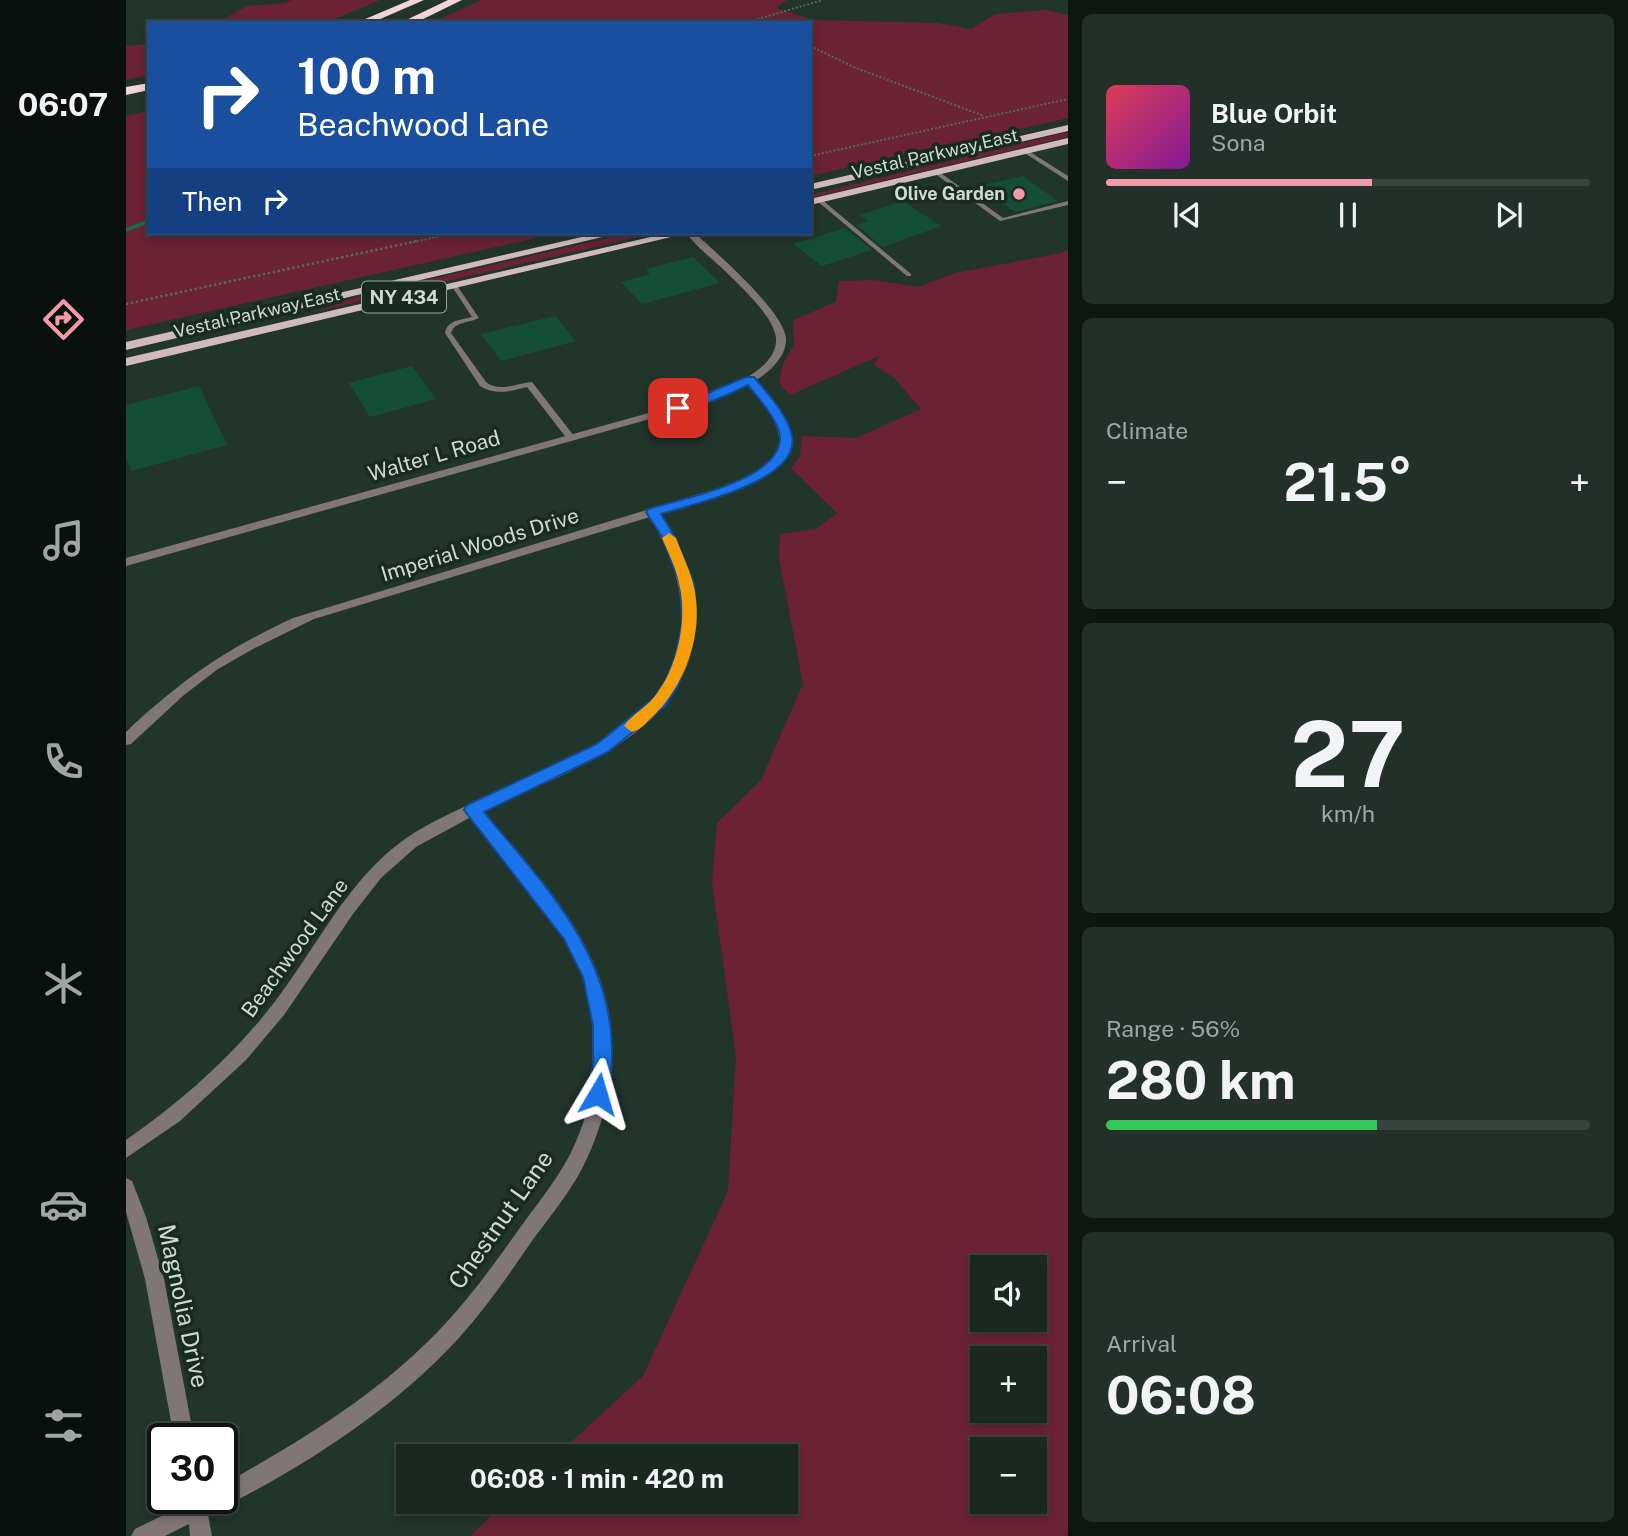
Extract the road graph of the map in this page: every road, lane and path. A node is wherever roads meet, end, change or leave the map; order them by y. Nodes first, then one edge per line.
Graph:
1 (419, 0) edge
2 (457, 0) edge
3 (823, 0) edge
4 (366, 21) edge
5 (410, 21) edge
6 (751, 21) edge
7 (812, 47) edge
8 (147, 86) edge
9 (126, 91) edge
10 (1068, 99) edge
11 (986, 117) junction
12 (1068, 128) edge
13 (1068, 141) edge
14 (1025, 151) junction
15 (812, 156) edge
16 (936, 172) junction
17 (1068, 178) edge
18 (812, 187) edge
19 (815, 201) edge
20 (1068, 203) edge
21 (447, 235) edge
22 (603, 235) edge
23 (673, 235) edge
24 (693, 235) edge
25 (909, 275) dead end
26 (454, 285) junction
27 (126, 304) edge
28 (126, 346) edge
29 (126, 362) edge
30 (750, 380) junction
31 (571, 438) junction
32 (653, 512) junction
33 (126, 562) edge
34 (126, 740) edge
35 (473, 810) junction
36 (126, 1150) edge
37 (126, 1187) edge
38 (181, 1423) edge
39 (238, 1488) edge
40 (179, 1514) edge
41 (198, 1514) edge
42 (142, 1536) edge
43 (201, 1536) edge

1 - 4 highway
2 - 5 highway
3 - 6 path
7 - 11 path
8 - 9 highway
10 - 11 path
11 - 15 path
12 - 18 main road, Vestal Parkway East
13 - 14 main road, Vestal Parkway East
14 - 16 main road, Vestal Parkway East
14 - 17 lane
16 - 19 main road, Vestal Parkway East
16 - 20 lane
19 - 25 lane
21 - 27 path
22 - 28 main road, Vestal Parkway East / NY 434
23 - 26 main road, Vestal Parkway East / NY 434
24 - 30 street, Walter L Road
26 - 29 main road, Vestal Parkway East / NY 434
26 - 31 lane
30 - 31 street, Walter L Road
30 - 32 street, Imperial Woods Drive
31 - 33 street, Walter L Road
32 - 34 street, Imperial Woods Drive
32 - 35 street, Beachwood Lane
35 - 36 street, Beachwood Lane
35 - 39 street, Chestnut Lane
37 - 38 street, Magnolia Drive
40 - 42 street, Chestnut Lane
41 - 43 street

